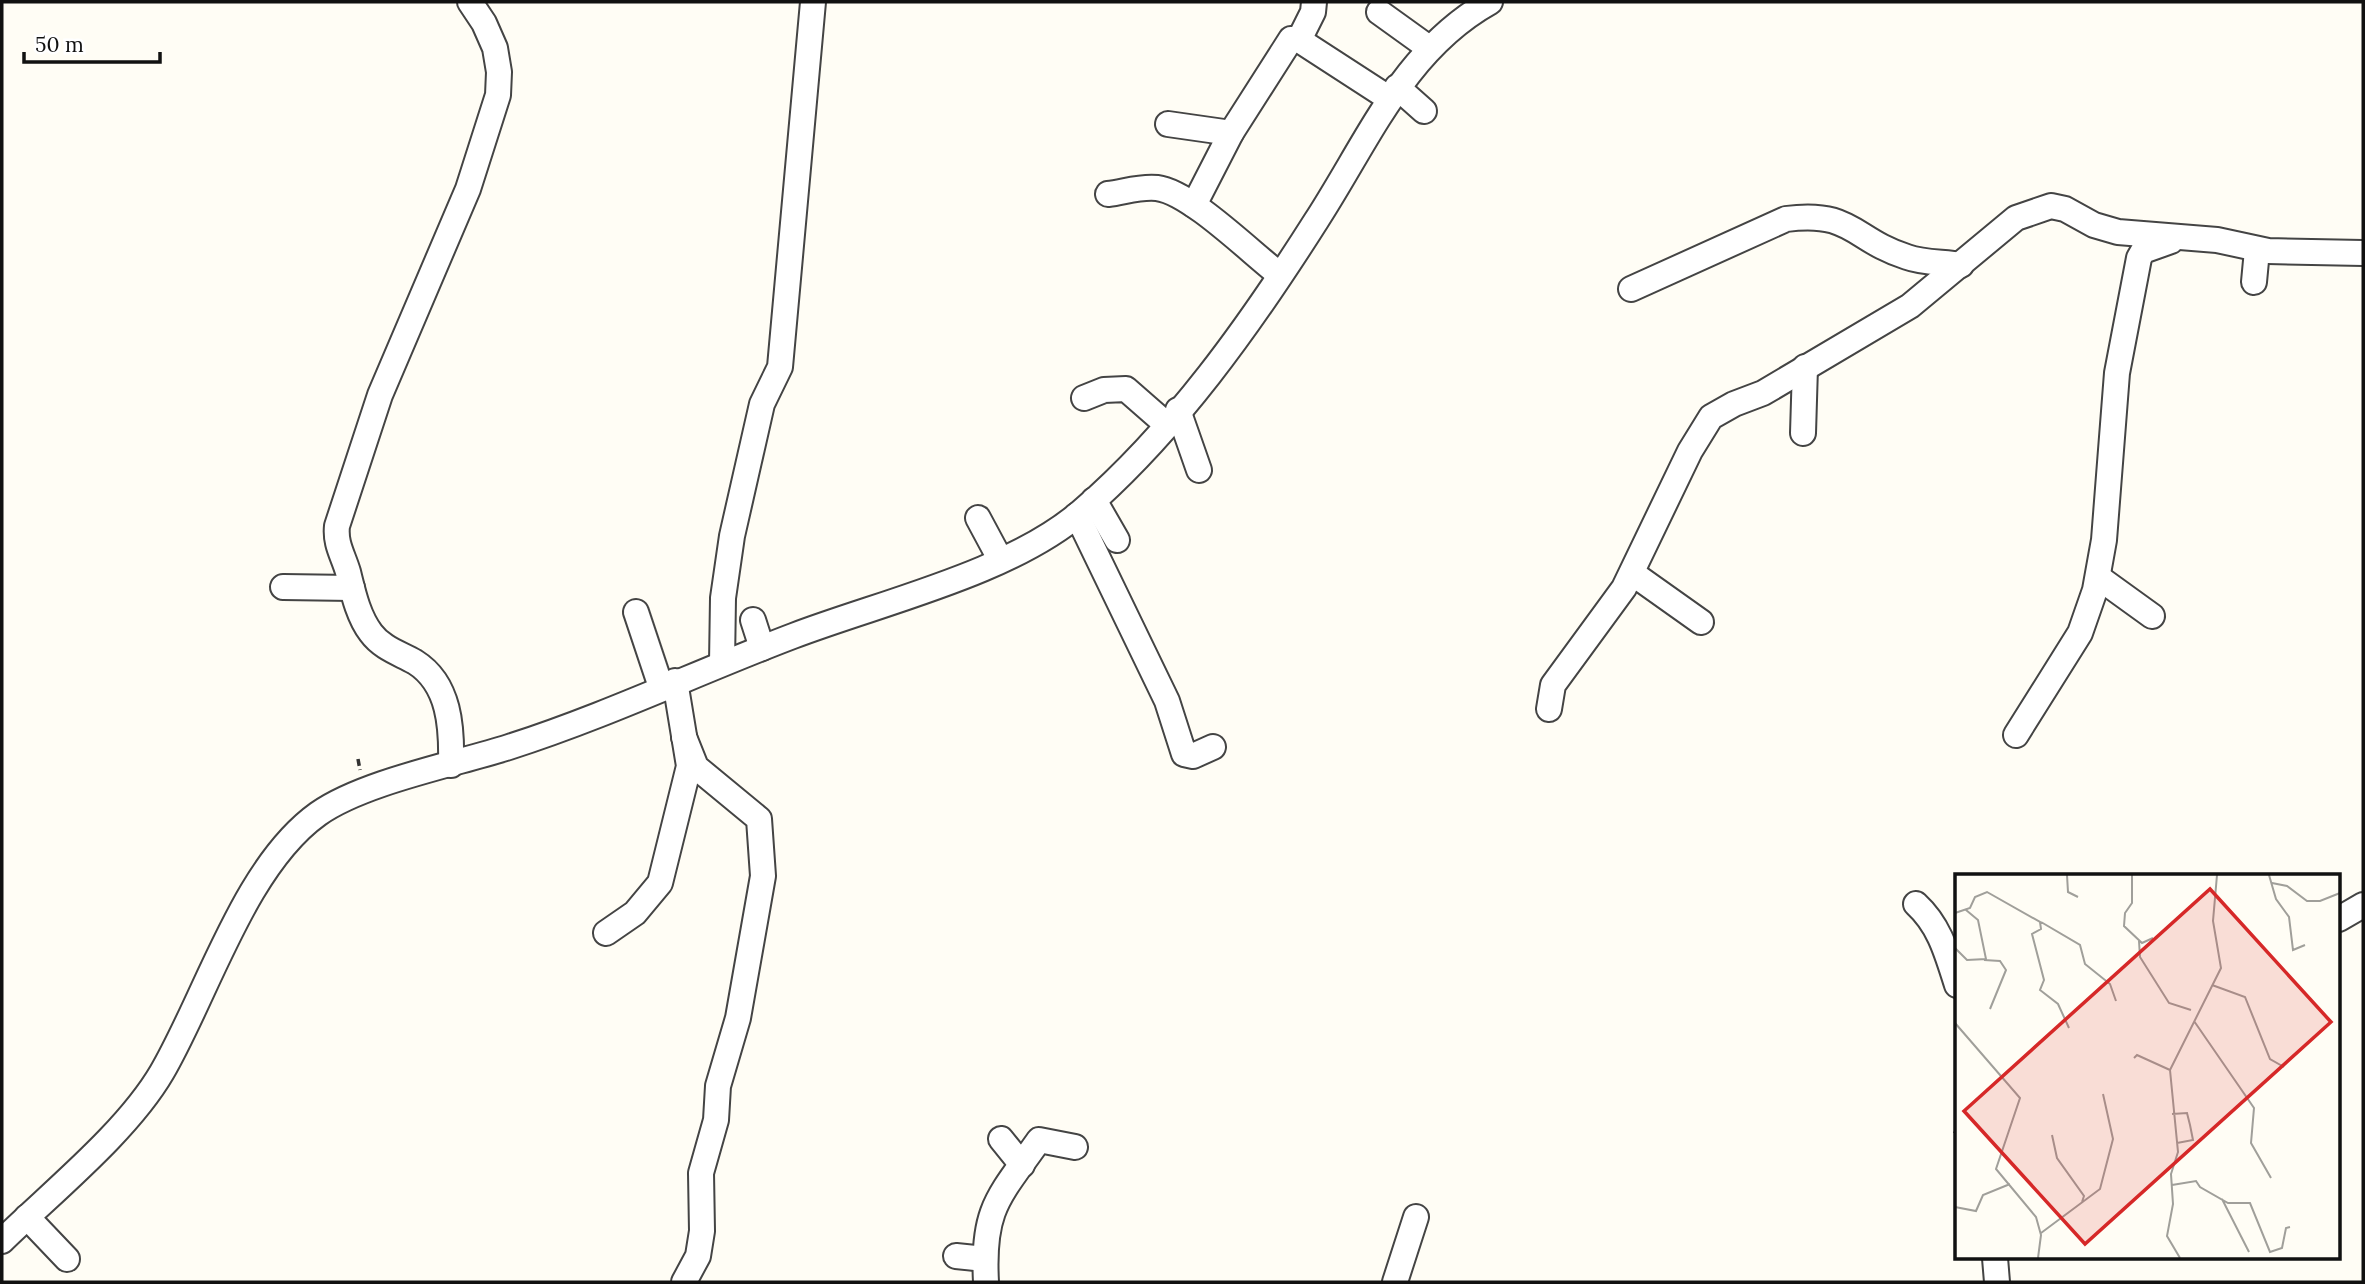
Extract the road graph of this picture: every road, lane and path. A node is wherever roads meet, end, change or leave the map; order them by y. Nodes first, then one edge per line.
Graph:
1 (470, 2) edge
2 (813, 2) edge
3 (1314, 2) edge
4 (1490, 2) edge
5 (1379, 12) dead end
6 (1299, 40) junction
7 (1429, 48) junction
8 (1393, 93) junction
9 (1424, 111) dead end
10 (1168, 124) dead end
11 (1231, 133) junction
12 (1108, 194) dead end
13 (1194, 205) junction
14 (2181, 237) junction
15 (2257, 250) junction
16 (2363, 253) edge
17 (1961, 265) junction
18 (1280, 275) junction
19 (2254, 282) dead end
20 (1631, 289) dead end
21 (1805, 367) junction
22 (1084, 398) dead end
23 (1172, 417) junction
24 (1803, 433) dead end
25 (1199, 470) dead end
26 (1085, 507) junction
27 (978, 518) dead end
28 (1118, 540) dead end
29 (1000, 559) junction
30 (1632, 573) junction
31 (2098, 577) junction
32 (283, 587) dead end
33 (352, 588) junction
34 (636, 612) dead end
35 (2152, 615) dead end
36 (753, 620) dead end
37 (1701, 622) dead end
38 (762, 648) junction
39 (722, 663) junction
40 (668, 684) junction
41 (1549, 709) dead end
42 (2016, 735) dead end
43 (684, 737) junction
44 (1213, 747) dead end
45 (451, 765) junction
46 (1916, 904) dead end
47 (2363, 905) edge
48 (2340, 918) edge
49 (606, 933) dead end
50 (1955, 979) edge
51 (1001, 1139) dead end
52 (1074, 1147) dead end
53 (1022, 1165) junction
54 (27, 1217) junction
55 (1416, 1217) dead end
56 (2, 1241) edge
57 (956, 1256) dead end
58 (67, 1259) dead end
59 (1995, 1260) edge
60 (985, 1270) edge
61 (684, 1282) edge
62 (1395, 1282) edge
63 (1997, 1282) edge

1 - 33 street
2 - 39 street
3 - 6 street
4 - 7 street
5 - 7 street
6 - 8 street
6 - 11 street
7 - 8 street
8 - 9 street
8 - 18 street
10 - 11 street
11 - 13 street
12 - 13 street
13 - 18 street
14 - 15 street
14 - 17 street
14 - 31 street
15 - 16 street
15 - 19 street
17 - 20 street
17 - 21 street
18 - 23 street
21 - 24 street
21 - 30 street
22 - 23 street
23 - 25 street
23 - 26 street
26 - 28 street
26 - 29 street
26 - 44 street
27 - 29 street
29 - 38 street
30 - 37 street
30 - 41 street
31 - 35 street
31 - 42 street
32 - 33 street
33 - 45 street
34 - 40 street
36 - 38 street
38 - 39 street
39 - 40 street
40 - 43 street
40 - 45 street
43 - 49 street
43 - 61 street
45 - 54 street
46 - 50 street
47 - 48 street
51 - 53 street
52 - 53 street
53 - 60 street
54 - 56 street
54 - 58 street
55 - 62 street
57 - 60 street
59 - 63 street

